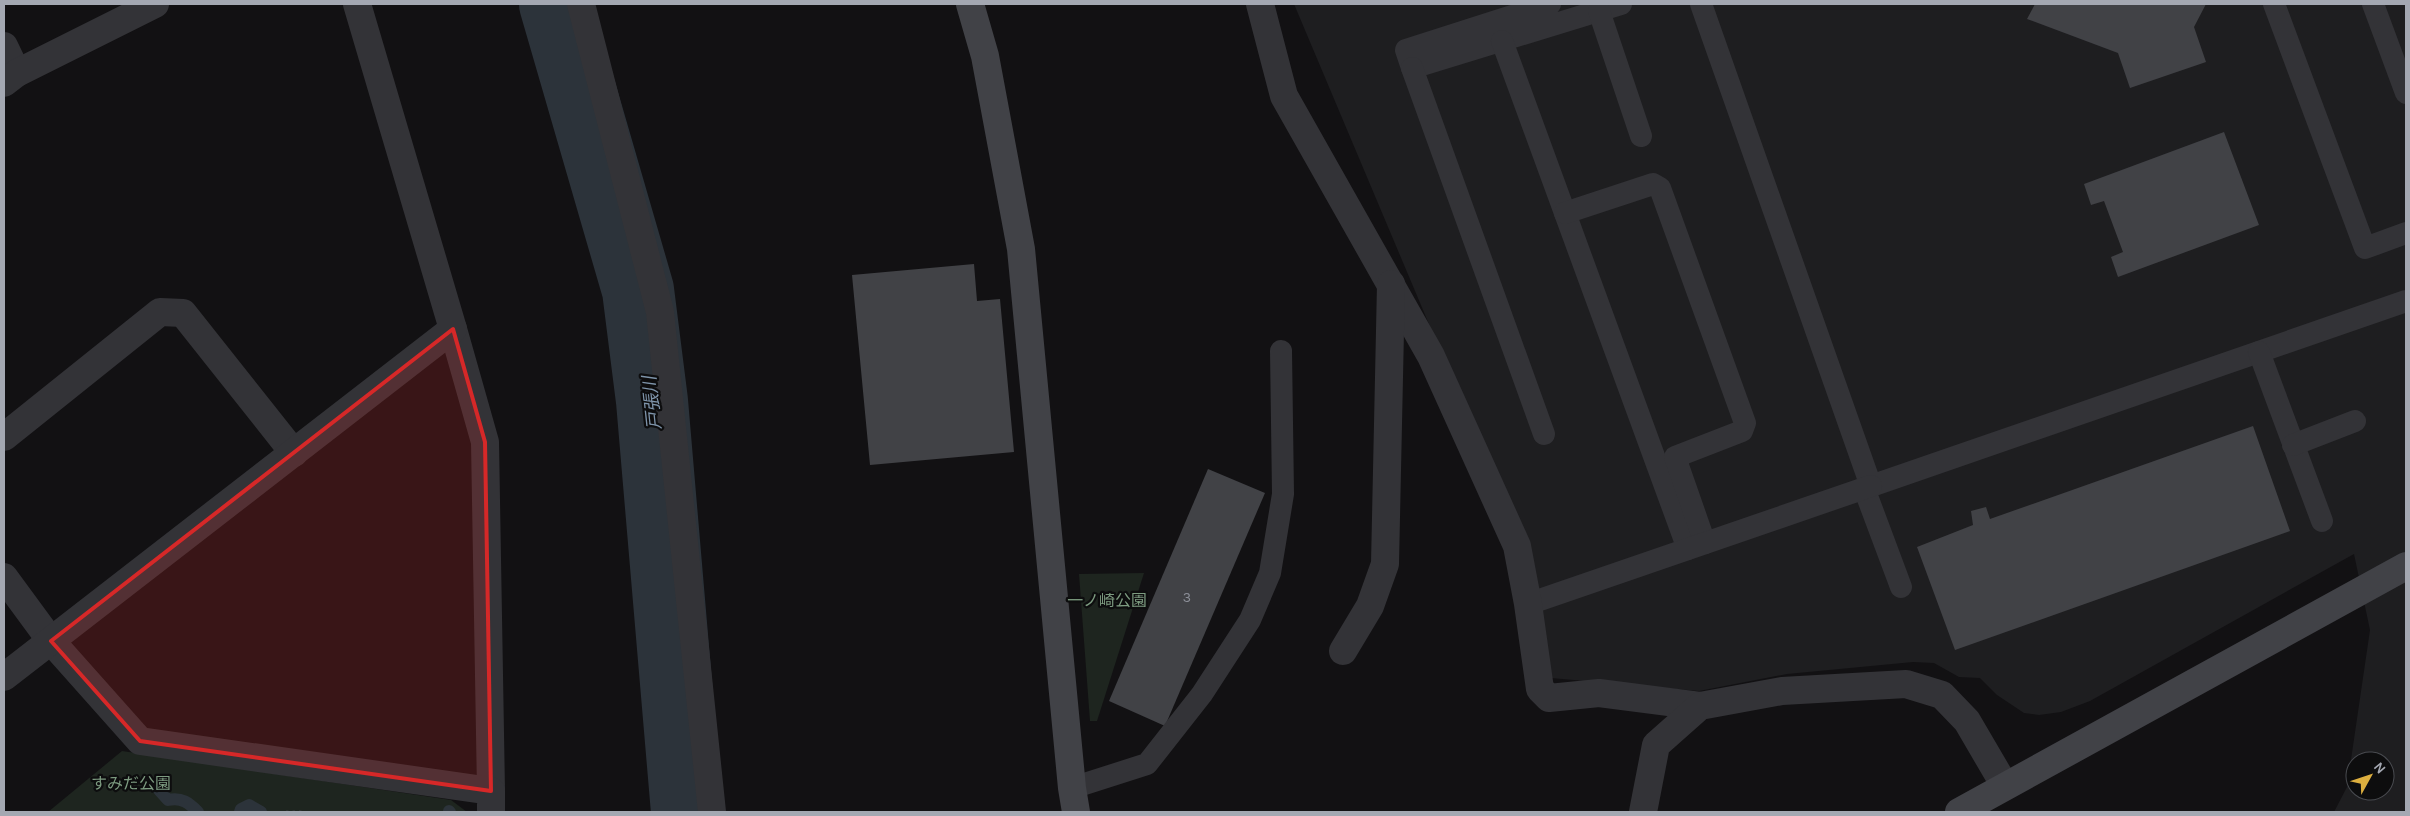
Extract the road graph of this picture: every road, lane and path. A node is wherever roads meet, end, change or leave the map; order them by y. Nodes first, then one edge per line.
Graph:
1 (155, 4) edge
2 (357, 4) edge
3 (582, 4) edge
4 (970, 4) edge
5 (1260, 4) edge
6 (1550, 4) edge
7 (1621, 4) edge
8 (1701, 4) edge
9 (2274, 4) edge
10 (2373, 4) edge
11 (1599, 11) junction
12 (1502, 40) junction
13 (4, 46) edge
14 (1412, 68) junction
15 (11, 78) edge
16 (2406, 93) edge
17 (1641, 136) dead end
18 (1565, 213) junction
19 (2406, 233) edge
20 (1391, 282) junction
21 (2406, 301) edge
22 (453, 329) junction
23 (1281, 351) dead end
24 (2259, 352) junction
25 (2355, 421) dead end
26 (1544, 434) dead end
27 (4, 437) edge
28 (2293, 445) junction
29 (294, 453) junction
30 (1867, 487) junction
31 (2322, 521) dead end
32 (1697, 546) junction
33 (2406, 566) edge
34 (4, 577) edge
35 (1900, 587) dead end
36 (1528, 604) junction
37 (51, 640) junction
38 (1343, 651) dead end
39 (4, 677) edge
40 (1700, 706) junction
41 (2005, 786) junction
42 (1074, 800) edge
43 (491, 802) edge
44 (286, 812) edge
45 (302, 812) edge
46 (712, 812) edge
47 (1643, 812) edge
48 (1959, 812) edge

1 - 15 street
2 - 22 street
3 - 46 street
4 - 42 street
5 - 20 street
6 - 14 lane
7 - 11 lane
8 - 30 lane
9 - 19 lane
10 - 16 lane
11 - 12 lane
11 - 17 lane
12 - 14 lane
12 - 18 lane
13 - 15 street
14 - 26 lane
18 - 32 lane
18 - 32 lane
20 - 36 street
20 - 38 street
21 - 24 lane
22 - 29 street
22 - 43 street
23 - 42 lane
24 - 28 lane
24 - 30 lane
25 - 28 lane
27 - 29 street
28 - 31 lane
29 - 37 street
30 - 32 lane
30 - 35 lane
32 - 36 lane
33 - 41 street
34 - 37 street
36 - 40 street
37 - 39 street
37 - 43 street
40 - 41 street
40 - 47 street
41 - 48 street
44 - 45 path

